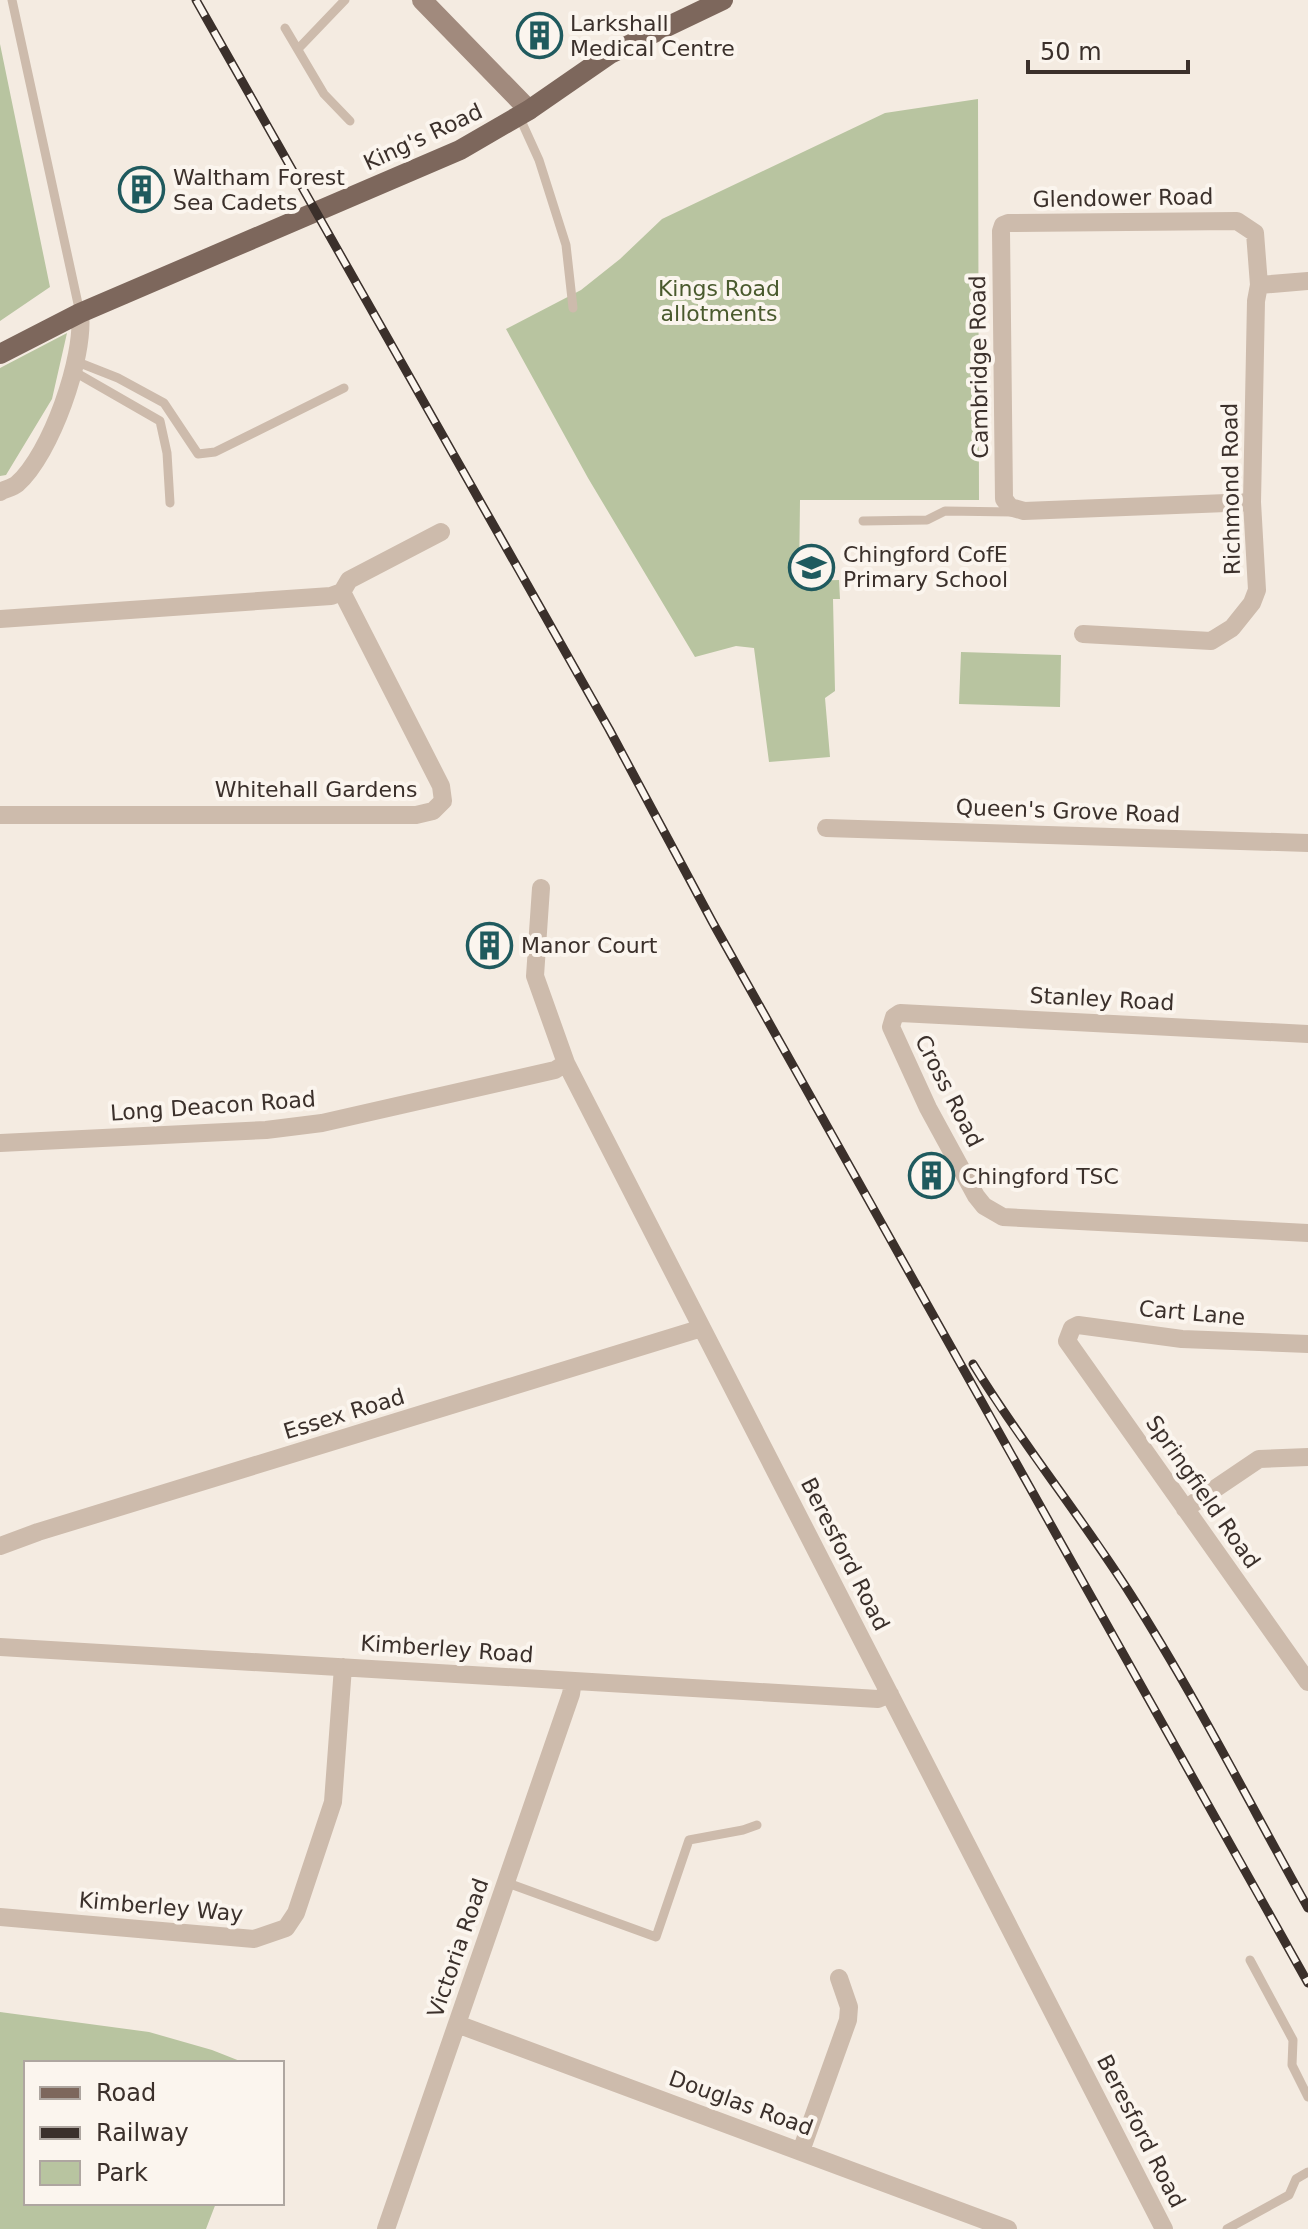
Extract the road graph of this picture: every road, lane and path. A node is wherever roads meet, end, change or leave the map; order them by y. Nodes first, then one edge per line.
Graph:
1 (12, 0) edge
2 (345, 0) edge
3 (422, 0) edge
4 (723, 0) edge
5 (285, 28) dead end
6 (298, 49) junction
7 (524, 113) junction
8 (350, 121) dead end
9 (1243, 223) joint
10 (1003, 225) joint
11 (1308, 281) edge
12 (1259, 285) junction
13 (573, 308) dead end
14 (80, 313) junction
15 (0, 354) edge
16 (74, 366) junction
17 (344, 388) dead end
18 (0, 492) edge
19 (1252, 502) junction
20 (170, 503) dead end
21 (1017, 509) junction
22 (863, 521) dead end
23 (441, 532) dead end
24 (342, 592) junction
25 (0, 619) edge
26 (1083, 634) dead end
27 (0, 815) edge
28 (826, 828) dead end
29 (1308, 843) edge
30 (541, 888) dead end
31 (894, 1017) joint
32 (1308, 1034) edge
33 (566, 1063) junction
34 (0, 1143) edge
35 (1308, 1233) edge
36 (702, 1328) junction
37 (1072, 1328) joint
38 (1308, 1344) edge
39 (1308, 1457) edge
40 (1185, 1509) junction
41 (0, 1546) edge
42 (0, 1647) edge
43 (343, 1667) junction
44 (573, 1681) junction
45 (1308, 1682) edge
46 (890, 1694) junction
47 (757, 1825) dead end
48 (505, 1882) junction
49 (0, 1917) edge
50 (1250, 1960) dead end
51 (839, 1978) dead end
52 (457, 2024) junction
53 (1308, 2097) edge
54 (801, 2151) junction
55 (1308, 2172) edge
56 (386, 2229) edge
57 (1008, 2229) edge
58 (1164, 2229) edge
59 (1227, 2229) edge

1 - 14 lane
2 - 6 lane
3 - 7 main road
4 - 7 main road, King's Road
5 - 6 lane
6 - 8 lane
7 - 13 lane
7 - 14 main road, King's Road
9 - 10 street, Glendower Road
9 - 12 street, Richmond Road
10 - 21 street, Cambridge Road
11 - 12 street
12 - 19 street, Richmond Road
14 - 15 main road, King's Road
14 - 16 street
16 - 17 lane
16 - 18 street
16 - 20 lane
19 - 21 street
19 - 26 street, Richmond Road
21 - 22 lane
23 - 24 street
24 - 25 street
24 - 27 street, Whitehall Gardens
28 - 29 street, Queen's Grove Road
30 - 33 street, Beresford Road
31 - 32 street, Stanley Road
31 - 35 street, Cross Road
33 - 34 street, Long Deacon Road
33 - 36 street, Beresford Road
36 - 41 street, Essex Road
36 - 46 street, Beresford Road
37 - 38 street, Cart Lane
37 - 40 street, Springfield Road
39 - 40 street
40 - 45 street, Springfield Road
42 - 43 street, Kimberley Road
43 - 44 street, Kimberley Road
43 - 49 street, Kimberley Way
44 - 46 street, Kimberley Road
44 - 48 street, Victoria Road
46 - 58 street, Beresford Road
47 - 48 lane
48 - 52 street, Victoria Road
50 - 53 lane
51 - 54 street
52 - 54 street, Douglas Road
52 - 56 street, Victoria Road
54 - 57 street, Douglas Road
55 - 59 lane

